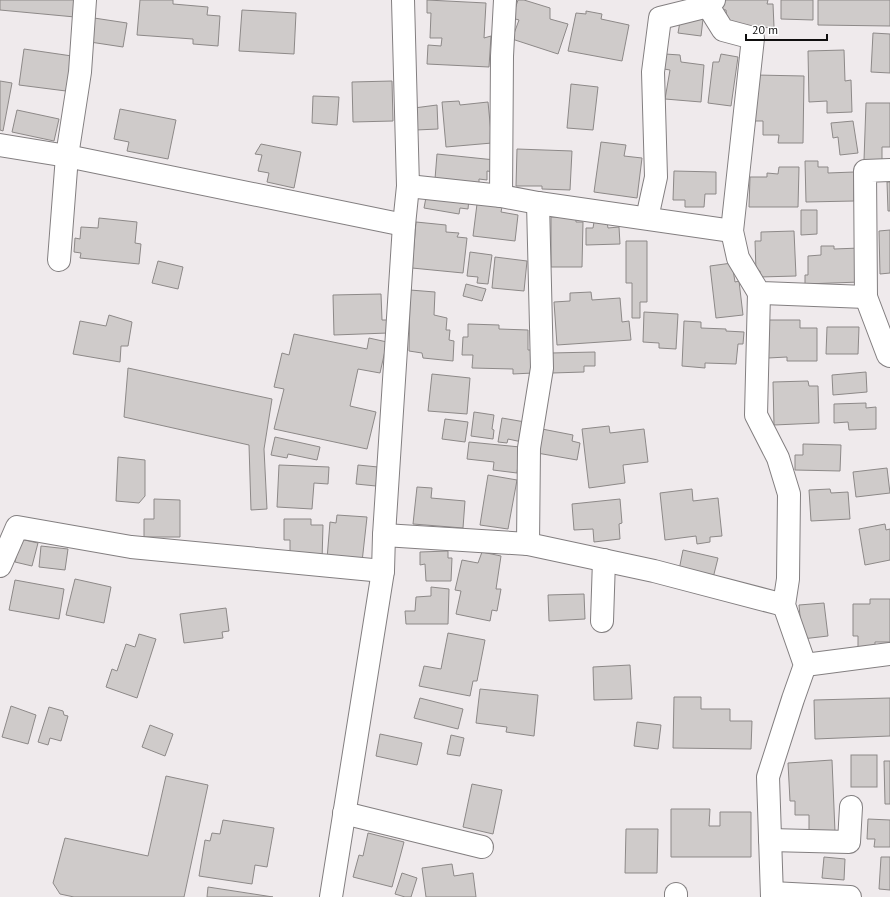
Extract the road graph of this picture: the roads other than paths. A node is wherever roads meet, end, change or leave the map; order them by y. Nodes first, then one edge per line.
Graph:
1 (85, 0) edge
2 (403, 0) edge
3 (505, 0) edge
4 (711, 3) edge
5 (0, 145) edge
6 (67, 156) junction
7 (890, 170) edge
8 (408, 186) junction
9 (501, 196) junction
10 (538, 203) junction
11 (647, 218) junction
12 (404, 225) junction
13 (732, 231) junction
14 (59, 260) dead end
15 (759, 293) junction
16 (866, 297) junction
17 (890, 356) edge
18 (384, 534) junction
19 (528, 544) junction
20 (604, 560) junction
21 (0, 566) edge
22 (383, 571) junction
23 (784, 605) junction
24 (602, 621) dead end
25 (890, 654) edge
26 (806, 665) junction
27 (851, 808) dead end
28 (344, 813) junction
29 (770, 840) junction
30 (482, 847) dead end
31 (772, 895) edge
32 (331, 897) edge
33 (850, 897) edge

1 - 6 street
2 - 8 street
3 - 9 street
4 - 11 street
4 - 13 street
5 - 6 street
6 - 12 street
6 - 14 street
7 - 16 street
8 - 9 street
8 - 12 street
9 - 10 street
10 - 11 street
10 - 19 street
11 - 13 street
12 - 18 street
13 - 15 street
15 - 16 street
15 - 23 street
16 - 17 street
18 - 19 street
18 - 22 street
19 - 20 street
20 - 23 street
20 - 24 street
21 - 22 street
22 - 28 street
23 - 26 street
25 - 26 street
26 - 29 street
27 - 29 street
28 - 30 street
28 - 32 street
29 - 31 street
31 - 33 street

